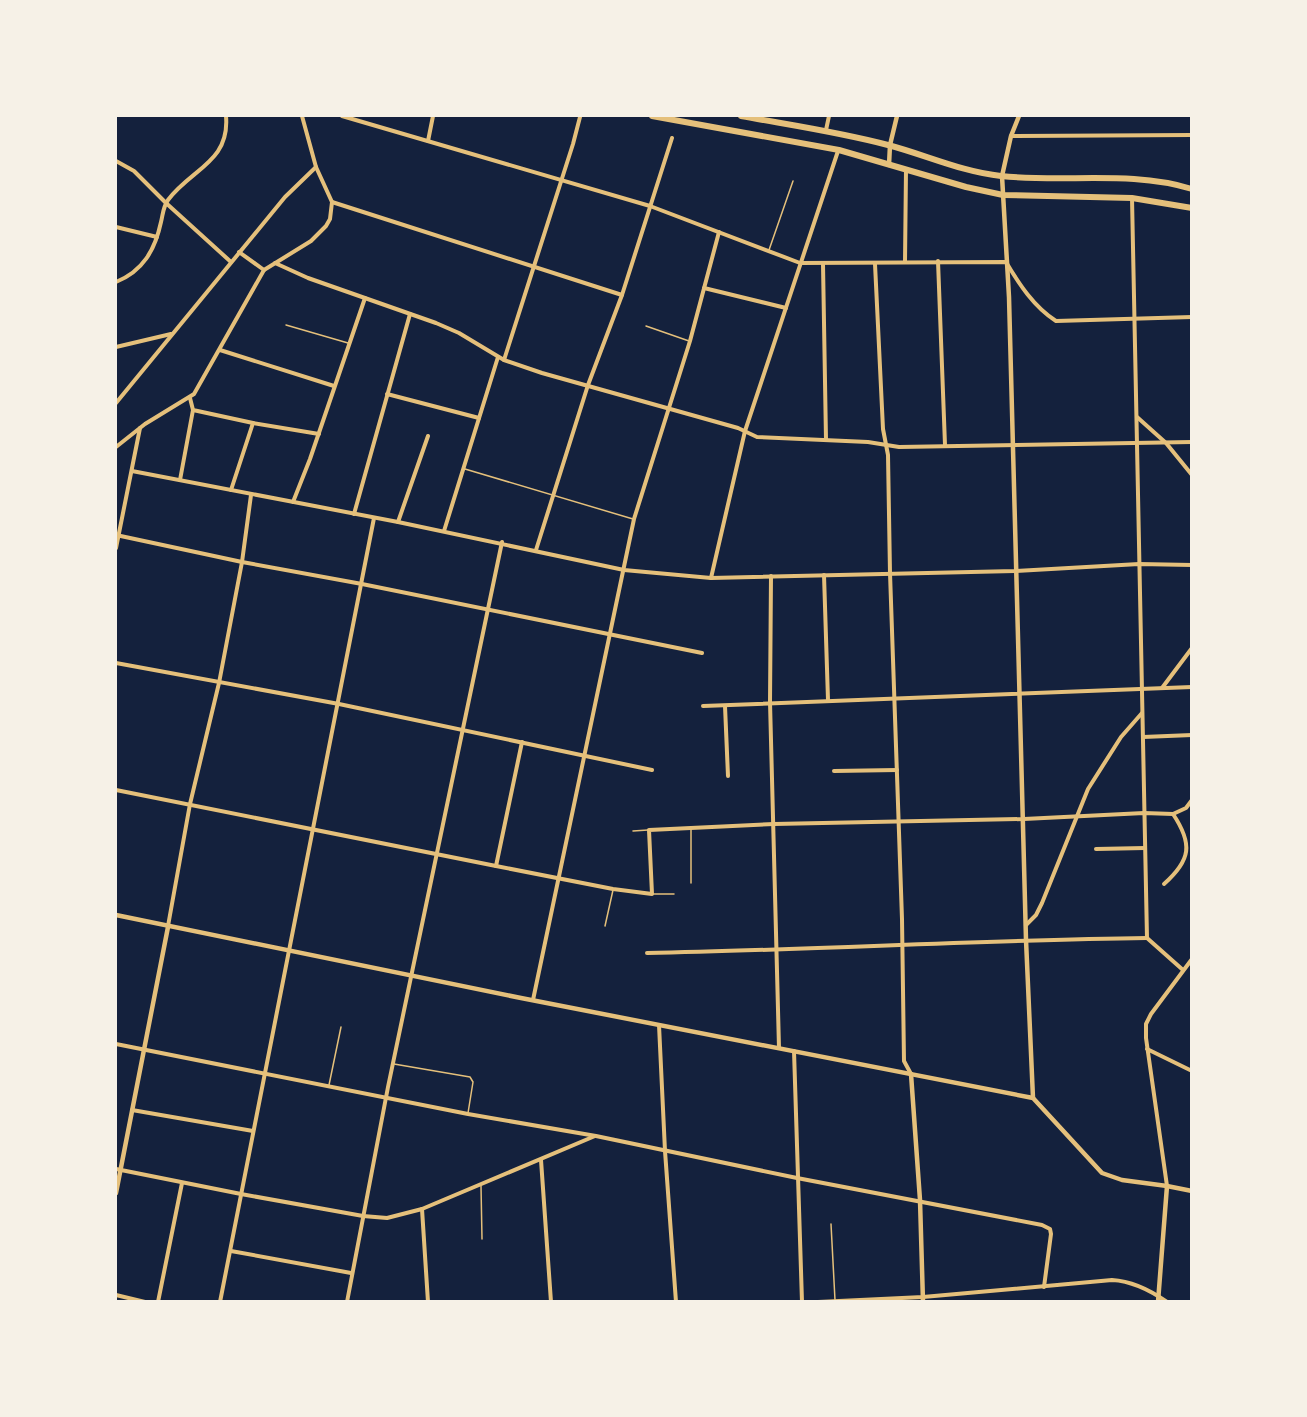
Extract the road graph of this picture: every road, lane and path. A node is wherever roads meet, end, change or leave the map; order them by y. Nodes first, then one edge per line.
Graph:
1 (226, 116) edge
2 (302, 116) edge
3 (342, 116) edge
4 (433, 116) edge
5 (652, 116) edge
6 (741, 116) edge
7 (829, 116) edge
8 (897, 116) edge
9 (1019, 116) edge
10 (352, 117) edge
11 (580, 117) dead end
12 (763, 118) edge
13 (826, 130) junction
14 (1191, 135) edge
15 (1011, 136) junction
16 (672, 138) dead end
17 (428, 141) junction
18 (890, 145) junction
19 (838, 150) junction
20 (116, 161) edge
21 (889, 165) junction
22 (316, 167) junction
23 (906, 169) junction
24 (1002, 176) junction
25 (562, 180) junction
26 (793, 181) dead end
27 (1191, 189) edge
28 (1003, 195) junction
29 (1132, 198) junction
30 (332, 202) junction
31 (166, 203) junction
32 (650, 206) junction
33 (1191, 208) edge
34 (116, 227) edge
35 (719, 232) junction
36 (157, 237) junction
37 (769, 250) junction
38 (239, 252) junction
39 (938, 261) junction
40 (231, 262) junction
41 (905, 262) junction
42 (1006, 262) junction
43 (275, 263) junction
44 (800, 263) junction
45 (823, 264) junction
46 (875, 264) junction
47 (534, 268) junction
48 (264, 270) junction
49 (116, 282) edge
50 (704, 288) junction
51 (622, 295) junction
52 (365, 298) junction
53 (786, 308) junction
54 (410, 314) junction
55 (1191, 317) edge
56 (1134, 320) junction
57 (286, 325) dead end
58 (646, 326) dead end
59 (172, 334) junction
60 (690, 341) junction
61 (349, 344) junction
62 (116, 347) edge
63 (220, 350) junction
64 (498, 357) junction
65 (504, 360) junction
66 (588, 385) junction
67 (334, 386) junction
68 (386, 394) junction
69 (117, 398) edge
70 (190, 398) junction
71 (116, 404) edge
72 (668, 409) junction
73 (193, 410) junction
74 (1136, 416) junction
75 (479, 418) junction
76 (252, 423) junction
77 (140, 427) junction
78 (745, 431) junction
79 (319, 434) junction
80 (428, 436) dead end
81 (826, 440) junction
82 (1191, 442) edge
83 (1137, 443) junction
84 (1166, 443) junction
85 (1012, 444) junction
86 (885, 445) junction
87 (945, 445) junction
88 (116, 447) edge
89 (463, 468) junction
90 (132, 471) junction
91 (1191, 475) edge
92 (180, 480) junction
93 (231, 490) junction
94 (251, 495) junction
95 (555, 495) junction
96 (293, 502) junction
97 (354, 514) junction
98 (374, 518) junction
99 (634, 519) junction
100 (398, 522) junction
101 (444, 531) junction
102 (117, 535) edge
103 (502, 543) junction
104 (116, 548) edge
105 (536, 550) junction
106 (242, 562) junction
107 (1139, 564) junction
108 (1191, 565) edge
109 (624, 570) junction
110 (1015, 571) junction
111 (890, 573) junction
112 (824, 574) junction
113 (771, 576) junction
114 (711, 578) junction
115 (362, 584) junction
116 (488, 611) junction
117 (609, 635) junction
118 (1191, 648) edge
119 (702, 653) dead end
120 (116, 663) edge
121 (219, 683) junction
122 (1191, 687) edge
123 (1162, 688) junction
124 (1142, 690) junction
125 (1020, 695) junction
126 (896, 698) junction
127 (828, 700) junction
128 (770, 702) junction
129 (339, 704) junction
130 (703, 706) dead end
131 (725, 706) junction
132 (1142, 712) junction
133 (462, 729) junction
134 (1191, 735) edge
135 (1143, 737) junction
136 (522, 742) junction
137 (584, 756) junction
138 (652, 770) dead end
139 (897, 770) junction
140 (834, 771) dead end
141 (728, 776) dead end
142 (116, 790) edge
143 (1191, 800) edge
144 (190, 804) junction
145 (1144, 813) junction
146 (1173, 814) junction
147 (1077, 815) junction
148 (1024, 819) junction
149 (898, 822) junction
150 (774, 824) junction
151 (314, 828) junction
152 (691, 828) junction
153 (649, 830) junction
154 (633, 831) dead end
155 (1145, 848) junction
156 (1096, 849) dead end
157 (438, 854) junction
158 (496, 866) junction
159 (559, 878) junction
160 (691, 883) dead end
161 (1164, 885) dead end
162 (613, 889) junction
163 (652, 894) junction
164 (674, 894) dead end
165 (116, 915) edge
166 (1026, 925) junction
167 (605, 926) dead end
168 (168, 927) junction
169 (1147, 938) junction
170 (1026, 940) junction
171 (901, 944) junction
172 (777, 951) junction
173 (289, 952) junction
174 (647, 953) dead end
175 (1191, 959) edge
176 (1183, 970) junction
177 (411, 976) junction
178 (533, 1000) junction
179 (659, 1025) junction
180 (341, 1027) dead end
181 (116, 1044) edge
182 (779, 1048) junction
183 (1147, 1049) junction
184 (144, 1050) junction
185 (794, 1051) junction
186 (393, 1064) junction
187 (1191, 1071) edge
188 (265, 1074) junction
189 (911, 1074) junction
190 (329, 1086) junction
191 (386, 1098) junction
192 (1033, 1098) junction
193 (132, 1110) junction
194 (468, 1114) junction
195 (254, 1131) junction
196 (596, 1136) junction
197 (665, 1152) junction
198 (541, 1160) junction
199 (118, 1169) edge
200 (797, 1178) junction
201 (182, 1183) junction
202 (481, 1184) junction
203 (1167, 1186) junction
204 (1191, 1191) edge
205 (116, 1193) edge
206 (241, 1194) junction
207 (920, 1200) junction
208 (423, 1209) junction
209 (363, 1216) junction
210 (831, 1224) dead end
211 (482, 1239) dead end
212 (231, 1251) junction
213 (351, 1273) junction
214 (1044, 1287) junction
215 (116, 1295) edge
216 (1158, 1298) edge
217 (923, 1299) edge
218 (835, 1301) edge
219 (145, 1302) edge
220 (158, 1302) edge
221 (220, 1302) edge
222 (347, 1302) edge
223 (428, 1302) edge
224 (551, 1302) edge
225 (676, 1302) edge
226 (802, 1302) edge
227 (818, 1302) edge
228 (1167, 1302) edge

1 - 31 street
2 - 22 street
3 - 10 street
4 - 17 street
5 - 19 main road
6 - 12 main road
7 - 13 street
8 - 18 street
9 - 15 street
10 - 17 street
11 - 25 street
12 - 13 main road
13 - 18 main road
14 - 15 street
15 - 24 street
16 - 32 street
17 - 25 street
18 - 21 street
18 - 24 main road
19 - 21 main road
19 - 44 street
20 - 31 street
21 - 23 main road
22 - 30 street
22 - 38 street
23 - 28 main road
23 - 41 street
24 - 27 main road
24 - 28 street
25 - 32 street
25 - 47 street
26 - 37 lane
28 - 29 main road
28 - 42 street
29 - 33 main road
29 - 56 street
30 - 43 street
30 - 47 street
31 - 36 street
31 - 40 street
32 - 35 street
32 - 51 street
34 - 36 street
35 - 37 street
35 - 50 street
36 - 49 street
37 - 44 street
38 - 40 street
38 - 48 street
39 - 41 street
39 - 42 street
39 - 87 street
40 - 59 street
41 - 46 street
42 - 56 street
42 - 85 street
43 - 48 street
43 - 52 street
44 - 45 street
44 - 53 street
45 - 46 street
45 - 81 street
46 - 86 street
47 - 51 street
47 - 65 street
48 - 63 street
50 - 53 street
50 - 60 street
51 - 66 street
52 - 54 street
52 - 61 street
53 - 78 street
54 - 64 street
54 - 68 street
55 - 56 street
56 - 74 street
57 - 61 lane
58 - 60 lane
59 - 62 street
59 - 69 street
60 - 72 street
61 - 67 street
63 - 67 street
63 - 70 street
64 - 65 street
64 - 75 street
65 - 66 street
66 - 72 street
66 - 95 street
67 - 79 street
68 - 75 street
68 - 97 street
69 - 71 street
70 - 73 street
70 - 77 street
72 - 78 street
72 - 99 street
73 - 76 street
73 - 92 street
74 - 83 street
74 - 84 street
75 - 89 street
76 - 79 street
76 - 93 street
77 - 88 street
77 - 90 street
78 - 81 street
78 - 114 street
79 - 96 street
80 - 100 street
81 - 86 street
82 - 84 street
83 - 84 street
83 - 85 street
83 - 107 street
84 - 91 street
85 - 87 street
85 - 110 street
86 - 87 street
86 - 111 street
89 - 95 lane
89 - 101 street
90 - 92 street
90 - 102 street
92 - 93 street
93 - 94 street
94 - 96 street
94 - 106 street
95 - 99 lane
95 - 105 street
96 - 97 street
97 - 98 street
98 - 100 street
98 - 115 street
99 - 109 street
100 - 101 street
101 - 103 street
102 - 104 street
102 - 106 street
103 - 105 street
103 - 116 street
105 - 109 street
106 - 115 street
106 - 121 street
107 - 108 street
107 - 110 street
107 - 124 street
109 - 114 street
109 - 117 street
110 - 111 street
110 - 125 street
111 - 112 street
111 - 126 street
112 - 113 street
112 - 127 street
113 - 114 street
113 - 128 street
115 - 116 street
115 - 129 street
116 - 117 street
116 - 133 street
117 - 119 street
117 - 137 street
118 - 123 street
120 - 121 street
121 - 129 street
121 - 144 street
122 - 123 street
123 - 124 street
124 - 125 street
124 - 132 street
125 - 126 street
125 - 148 street
126 - 127 street
126 - 139 street
127 - 128 street
128 - 131 street
128 - 150 street
129 - 133 street
129 - 151 street
130 - 131 street
131 - 141 street
132 - 135 street
132 - 147 street
133 - 136 street
133 - 157 street
134 - 135 street
135 - 145 street
136 - 137 street
136 - 158 street
137 - 138 street
137 - 159 street
139 - 140 street
139 - 149 street
142 - 144 street
143 - 146 street
144 - 151 street
144 - 168 street
145 - 146 street
145 - 147 street
145 - 155 street
146 - 161 street
147 - 148 street
147 - 166 street
148 - 149 street
148 - 166 street
149 - 150 street
149 - 171 street
150 - 152 street
150 - 172 street
151 - 157 street
151 - 173 street
152 - 153 street
152 - 160 lane
153 - 154 lane
153 - 163 street
155 - 156 street
155 - 169 street
157 - 158 street
157 - 177 street
158 - 159 street
159 - 162 street
159 - 178 street
162 - 163 street
162 - 167 lane
163 - 164 lane
165 - 168 street
166 - 170 street
168 - 173 street
168 - 184 street
169 - 170 street
169 - 176 street
170 - 171 street
170 - 192 street
171 - 172 street
171 - 189 street
172 - 174 street
172 - 182 street
173 - 177 street
173 - 188 street
175 - 176 street
176 - 183 street
177 - 178 street
177 - 186 street
178 - 179 street
179 - 182 street
179 - 197 street
180 - 190 lane
181 - 184 street
182 - 185 street
183 - 187 street
183 - 203 street
184 - 188 street
184 - 193 street
185 - 189 street
185 - 200 street
186 - 191 street
186 - 194 lane
188 - 190 street
188 - 195 street
189 - 192 street
189 - 207 street
190 - 191 street
191 - 194 street
191 - 209 street
192 - 203 street
193 - 195 street
193 - 199 street
194 - 196 street
195 - 206 street
196 - 197 street
196 - 198 street
197 - 200 street
197 - 225 street
198 - 202 street
198 - 224 street
199 - 201 street
199 - 205 street
200 - 207 street
200 - 226 street
201 - 206 street
201 - 220 street
202 - 208 street
202 - 211 lane
203 - 204 street
203 - 216 street
206 - 209 street
206 - 212 street
207 - 214 street
207 - 217 street
208 - 209 street
208 - 223 street
209 - 213 street
210 - 218 lane
212 - 213 street
212 - 221 street
213 - 222 street
214 - 216 street
214 - 217 street
215 - 219 street
216 - 228 street
217 - 218 street
218 - 227 street

